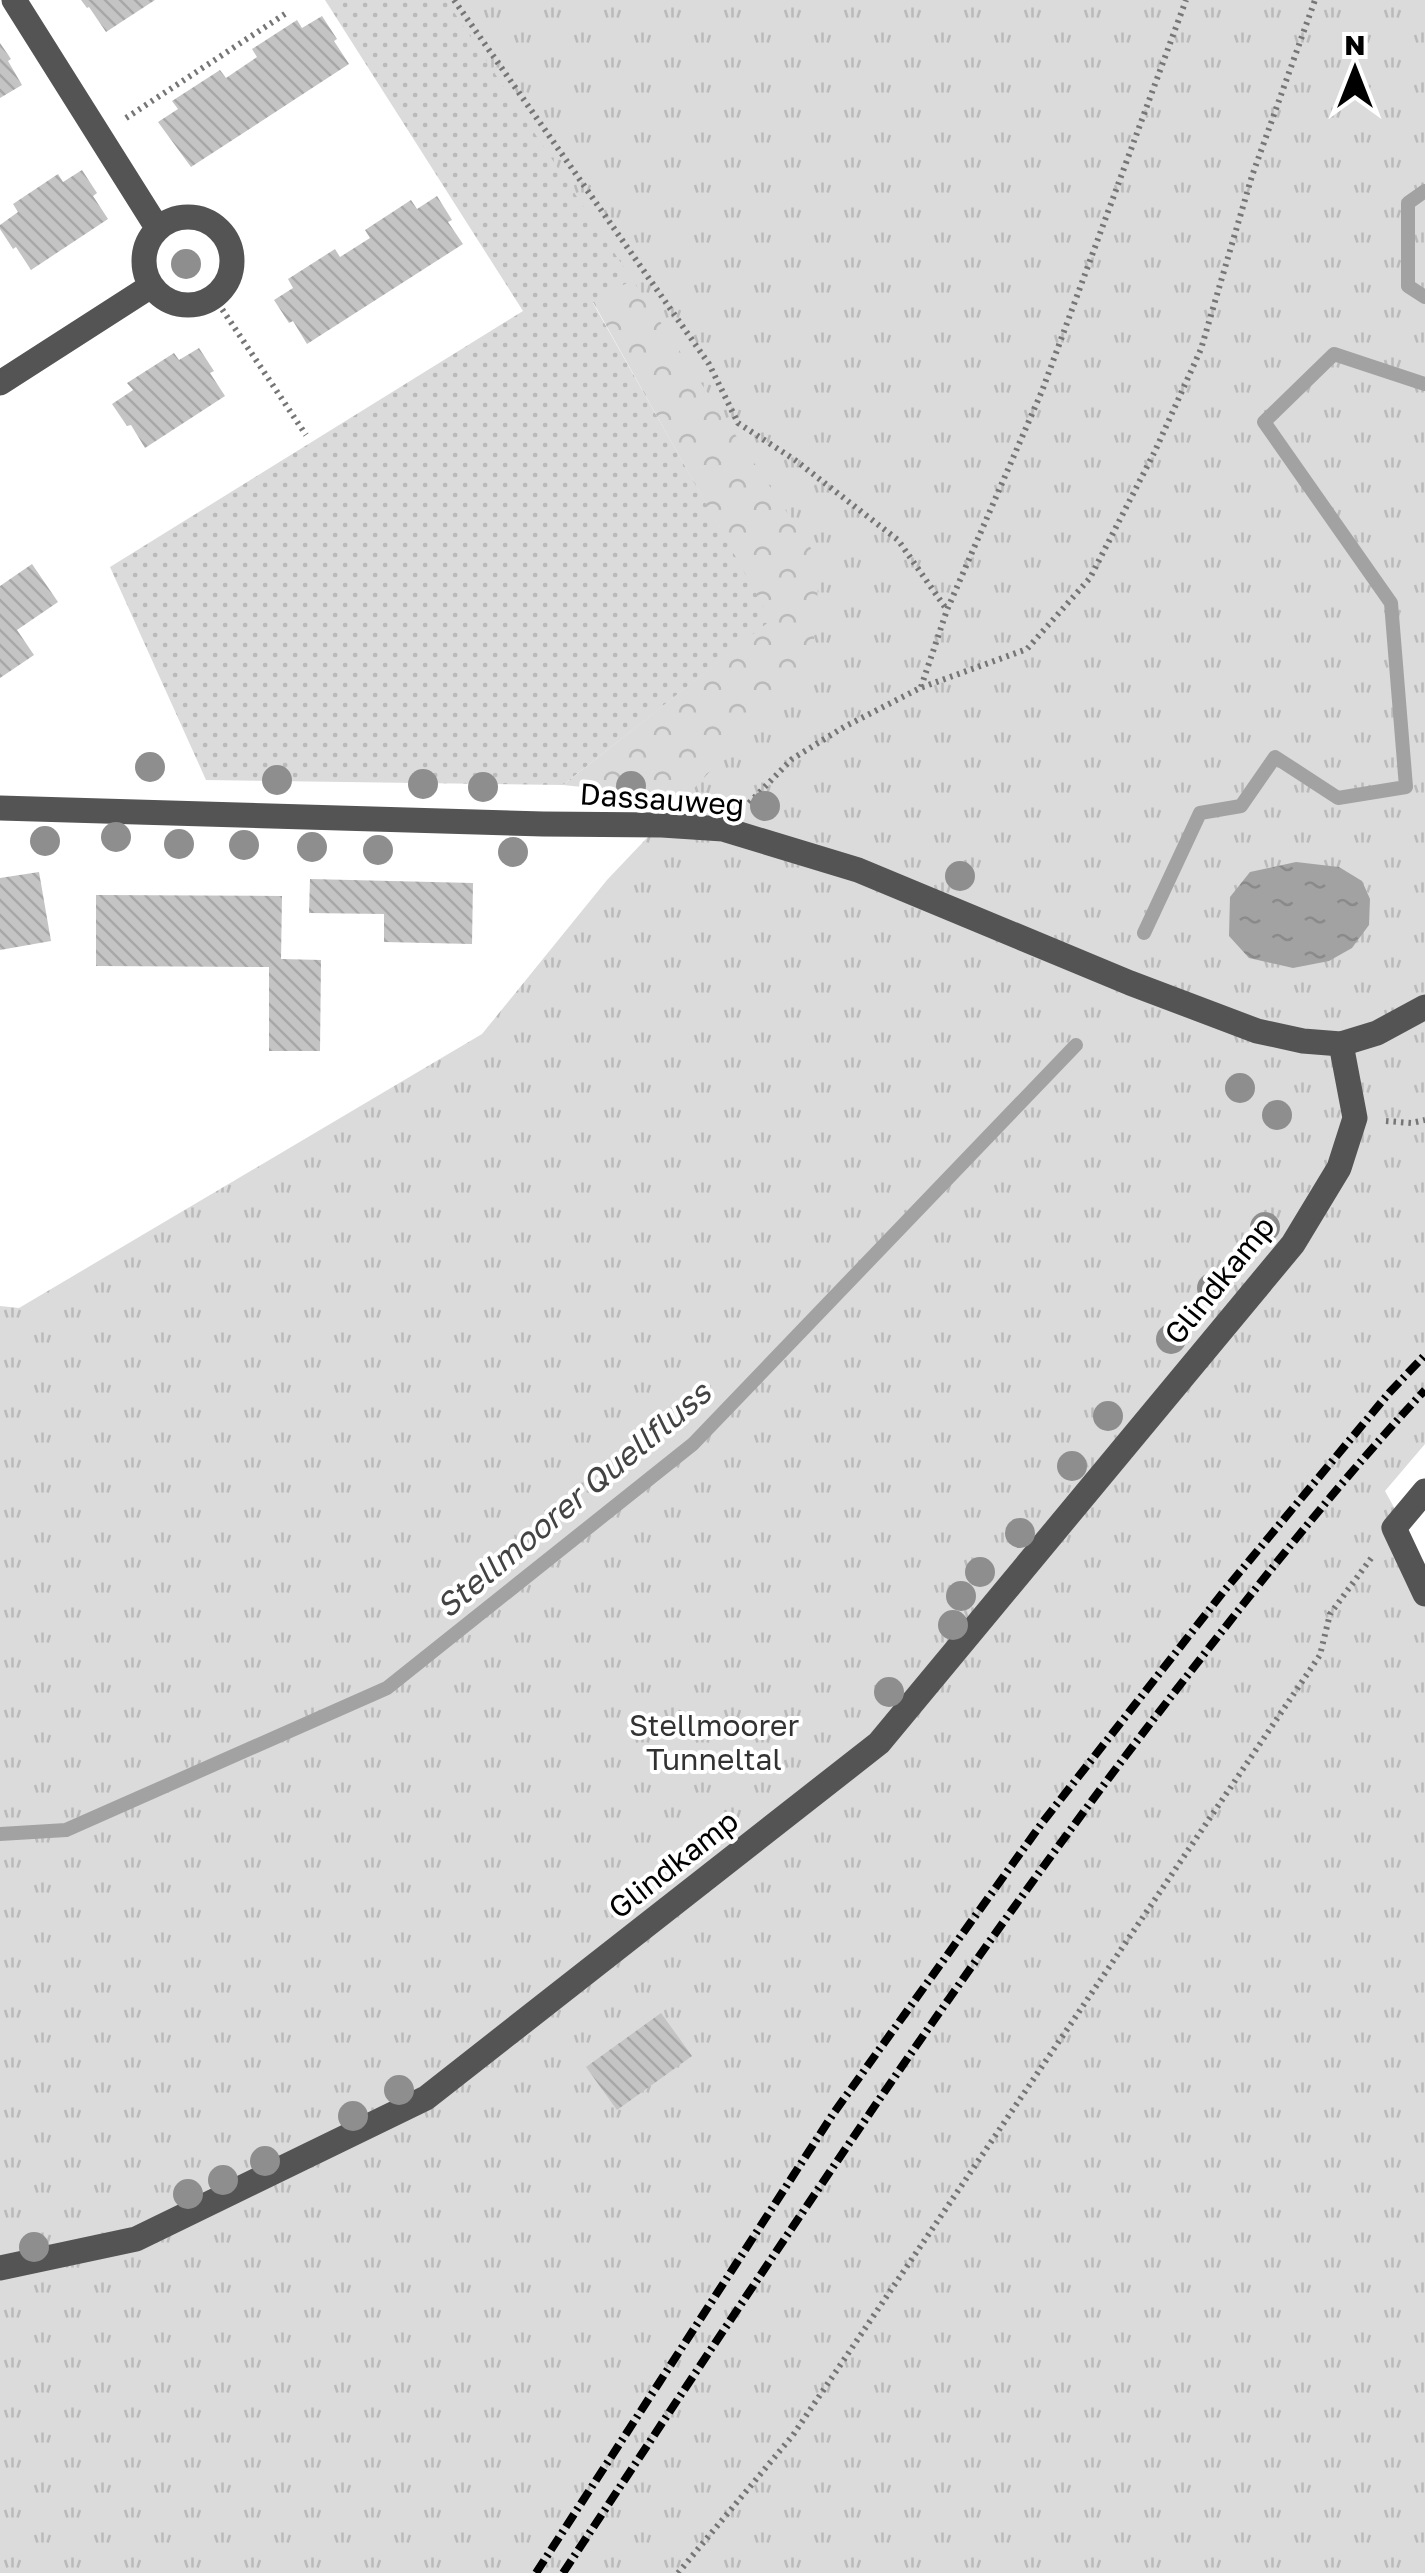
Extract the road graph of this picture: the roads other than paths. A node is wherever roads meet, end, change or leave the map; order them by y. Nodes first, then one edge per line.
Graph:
1 (14, 0) edge
2 (158, 229) junction
3 (152, 286) junction
4 (0, 383) edge
5 (0, 808) edge
6 (1425, 1007) edge
7 (1341, 1044) junction
8 (1425, 1491) edge
9 (1425, 1594) edge
10 (0, 2268) edge

1 - 2 street
2 - 3 street
2 - 3 street
3 - 4 street
5 - 7 street, Dassauweg
6 - 7 street
7 - 10 street, Glindkamp
8 - 9 street

